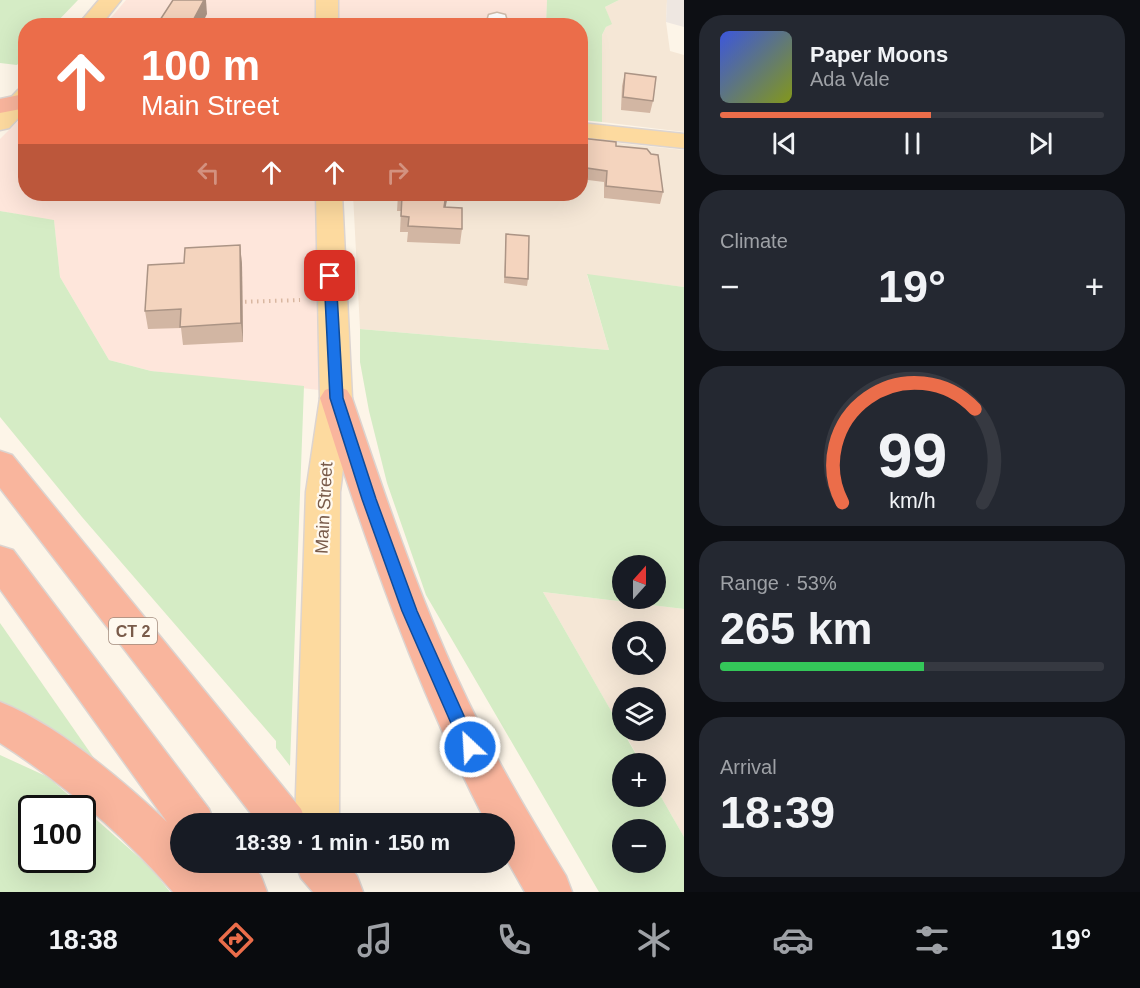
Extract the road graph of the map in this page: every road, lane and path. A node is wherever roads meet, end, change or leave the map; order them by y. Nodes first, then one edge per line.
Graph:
1 (110, 0) edge
2 (327, 0) edge
3 (95, 18) edge
4 (327, 18) edge
5 (15, 101) edge
6 (0, 123) edge
7 (588, 131) edge
8 (684, 141) edge
9 (329, 201) edge
10 (300, 300) dead end
11 (231, 302) edge
12 (336, 398) junction
13 (0, 464) edge
14 (0, 561) edge
15 (0, 721) edge
16 (276, 811) edge
17 (186, 813) edge
18 (317, 813) edge
19 (231, 873) edge
20 (316, 873) edge
21 (326, 873) edge
22 (202, 892) edge
23 (245, 892) edge
24 (315, 892) edge
25 (341, 892) edge
26 (550, 892) edge

1 - 3 main road
2 - 4 main road
5 - 6 main road
7 - 8 main road
9 - 12 main road, Main Street
10 - 11 path
12 - 18 main road, Main Street
12 - 26 highway
13 - 16 highway, CT 2
14 - 17 highway
15 - 22 highway
19 - 23 highway
20 - 24 main road
21 - 25 highway

